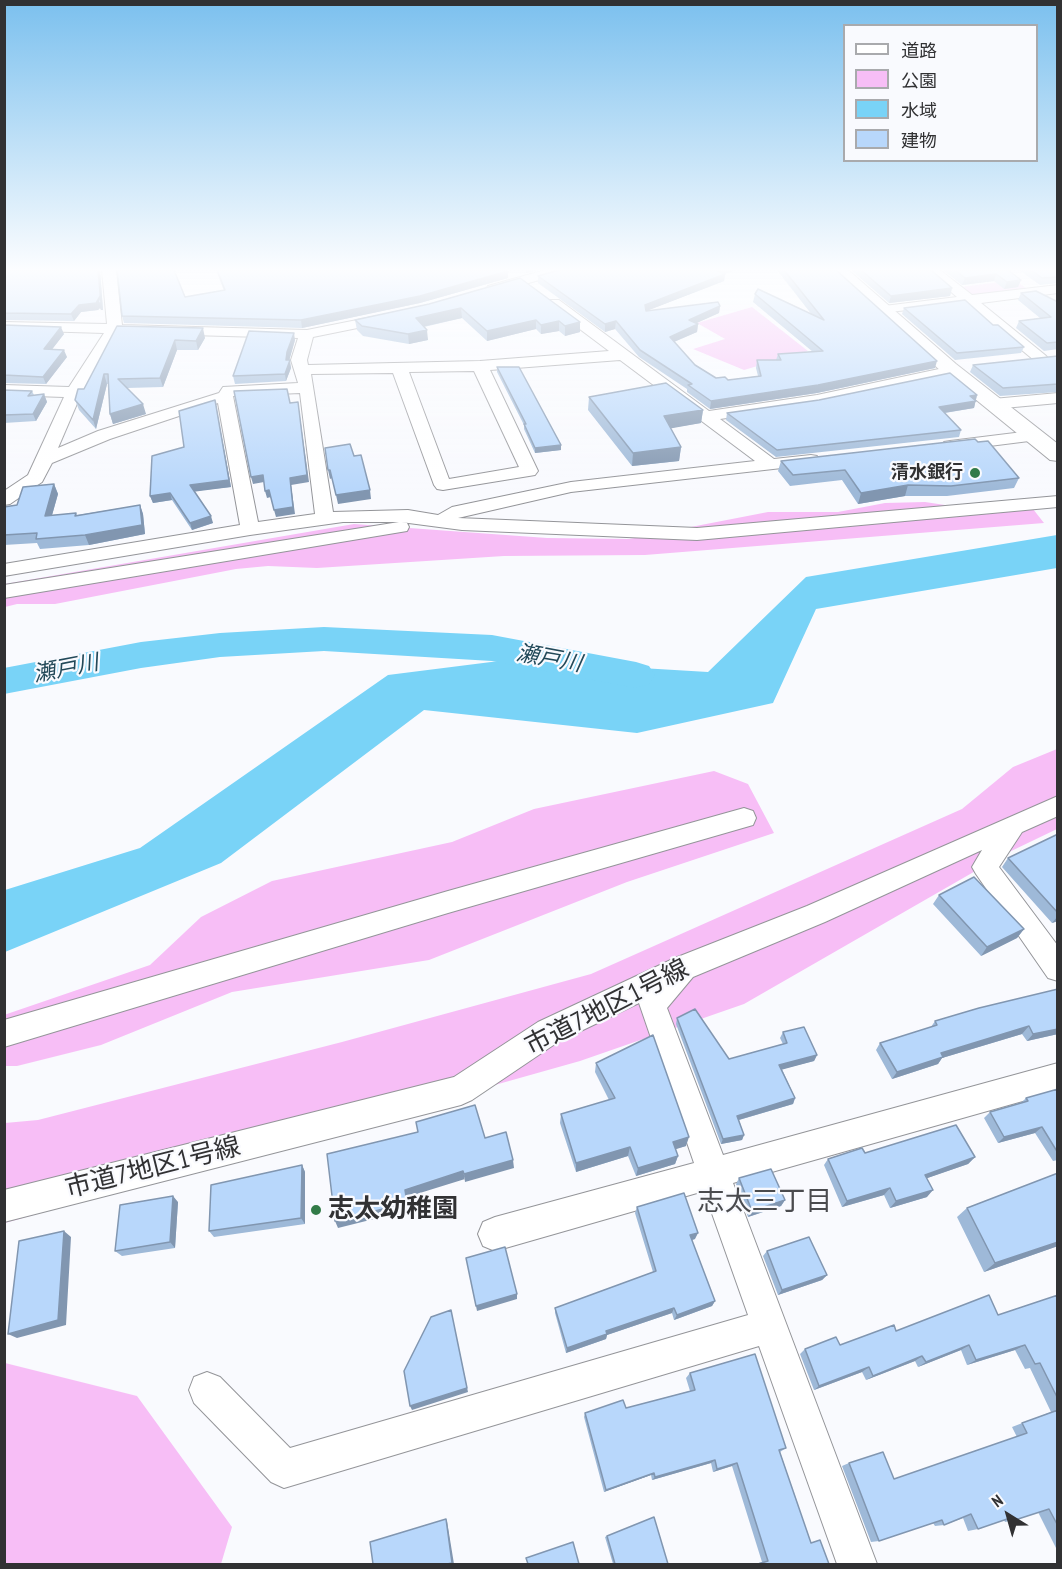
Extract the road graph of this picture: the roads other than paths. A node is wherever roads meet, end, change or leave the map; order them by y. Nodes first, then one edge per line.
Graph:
1 (105, 343) edge
2 (305, 343) edge
3 (606, 343) edge
4 (926, 343) edge
5 (1023, 343) edge
6 (621, 355) junction
7 (1058, 356) edge
8 (1041, 358) junction
9 (1018, 361) edge
10 (480, 366) junction
11 (399, 368) junction
12 (958, 368) junction
13 (302, 370) junction
14 (307, 388) junction
15 (4, 390) edge
16 (74, 392) junction
17 (225, 396) junction
18 (1058, 398) edge
19 (993, 404) junction
20 (708, 416) junction
21 (1031, 436) junction
22 (937, 447) edge
23 (1058, 455) edge
24 (45, 459) junction
25 (825, 459) edge
26 (770, 464) junction
27 (4, 500) edge
28 (1058, 501) edge
29 (325, 517) junction
30 (432, 521) junction
31 (249, 529) junction
32 (4, 570) edge
33 (4, 592) edge
34 (1058, 805) edge
35 (744, 818) dead end
36 (1012, 825) junction
37 (686, 968) junction
38 (1058, 969) edge
39 (4, 1034) edge
40 (1058, 1077) edge
41 (715, 1174) junction
42 (4, 1206) edge
43 (495, 1234) dead end
44 (769, 1326) junction
45 (207, 1390) dead end
46 (858, 1564) edge

1 - 16 street
2 - 13 street
3 - 6 street
4 - 12 street
5 - 8 street
6 - 10 street
6 - 20 street
7 - 8 street
8 - 9 street
10 - 11 street
10 - 11 street
11 - 13 street
12 - 19 street
12 - 20 street
13 - 14 street
14 - 17 street
14 - 29 street
15 - 16 street
16 - 24 street
17 - 24 street
17 - 31 street
18 - 19 street
19 - 21 street
20 - 26 street
21 - 22 street
21 - 23 street
24 - 27 street
25 - 26 street
26 - 30 street
28 - 30 street
29 - 30 street
29 - 31 street
30 - 33 street
31 - 32 street
34 - 36 street, 市道7地区1号線
35 - 39 street
36 - 37 street, 市道7地区1号線
36 - 38 street
37 - 41 street
37 - 42 street, 市道7地区1号線
40 - 41 street
41 - 43 street
41 - 44 street
44 - 45 street
44 - 46 street

